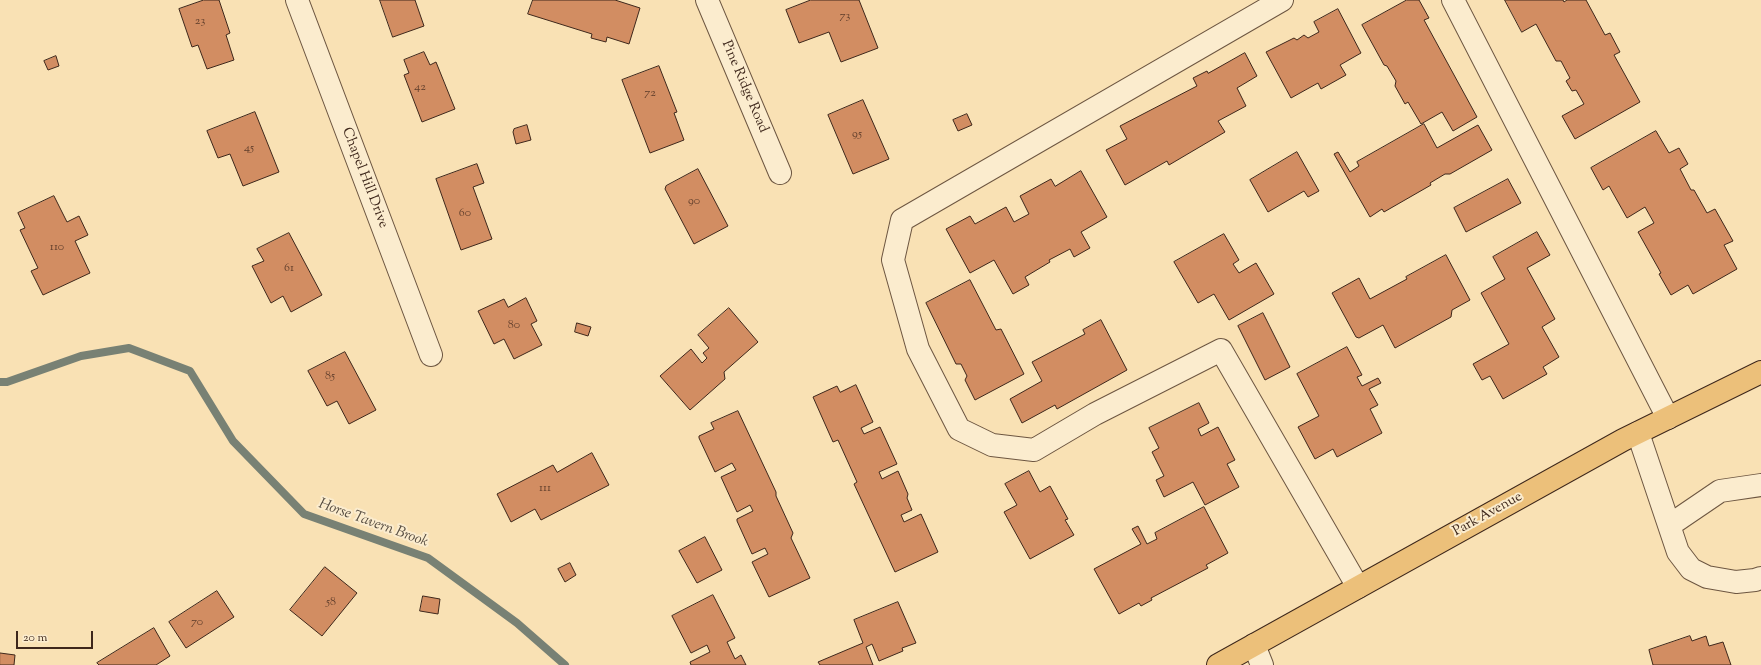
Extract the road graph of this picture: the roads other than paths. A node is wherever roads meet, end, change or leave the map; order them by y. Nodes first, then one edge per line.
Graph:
1 (297, 0) edge
2 (707, 0) edge
3 (1282, 0) edge
4 (1453, 0) edge
5 (780, 174) dead end
6 (431, 356) dead end
7 (1761, 372) edge
8 (1668, 418) junction
9 (1638, 433) junction
10 (1761, 485) edge
11 (1670, 525) junction
12 (1761, 578) edge
13 (1358, 587) junction
14 (1254, 645) junction
15 (1218, 665) edge
16 (1262, 665) edge

1 - 6 street, Chapel Hill Drive
2 - 5 street, Pine Ridge Road
3 - 13 street
4 - 8 street
7 - 8 main road, Park Avenue
8 - 9 main road, Park Avenue
9 - 11 street
9 - 13 main road, Park Avenue
10 - 11 street
11 - 12 street
13 - 14 main road, Park Avenue
14 - 15 main road, Park Avenue
14 - 16 street

